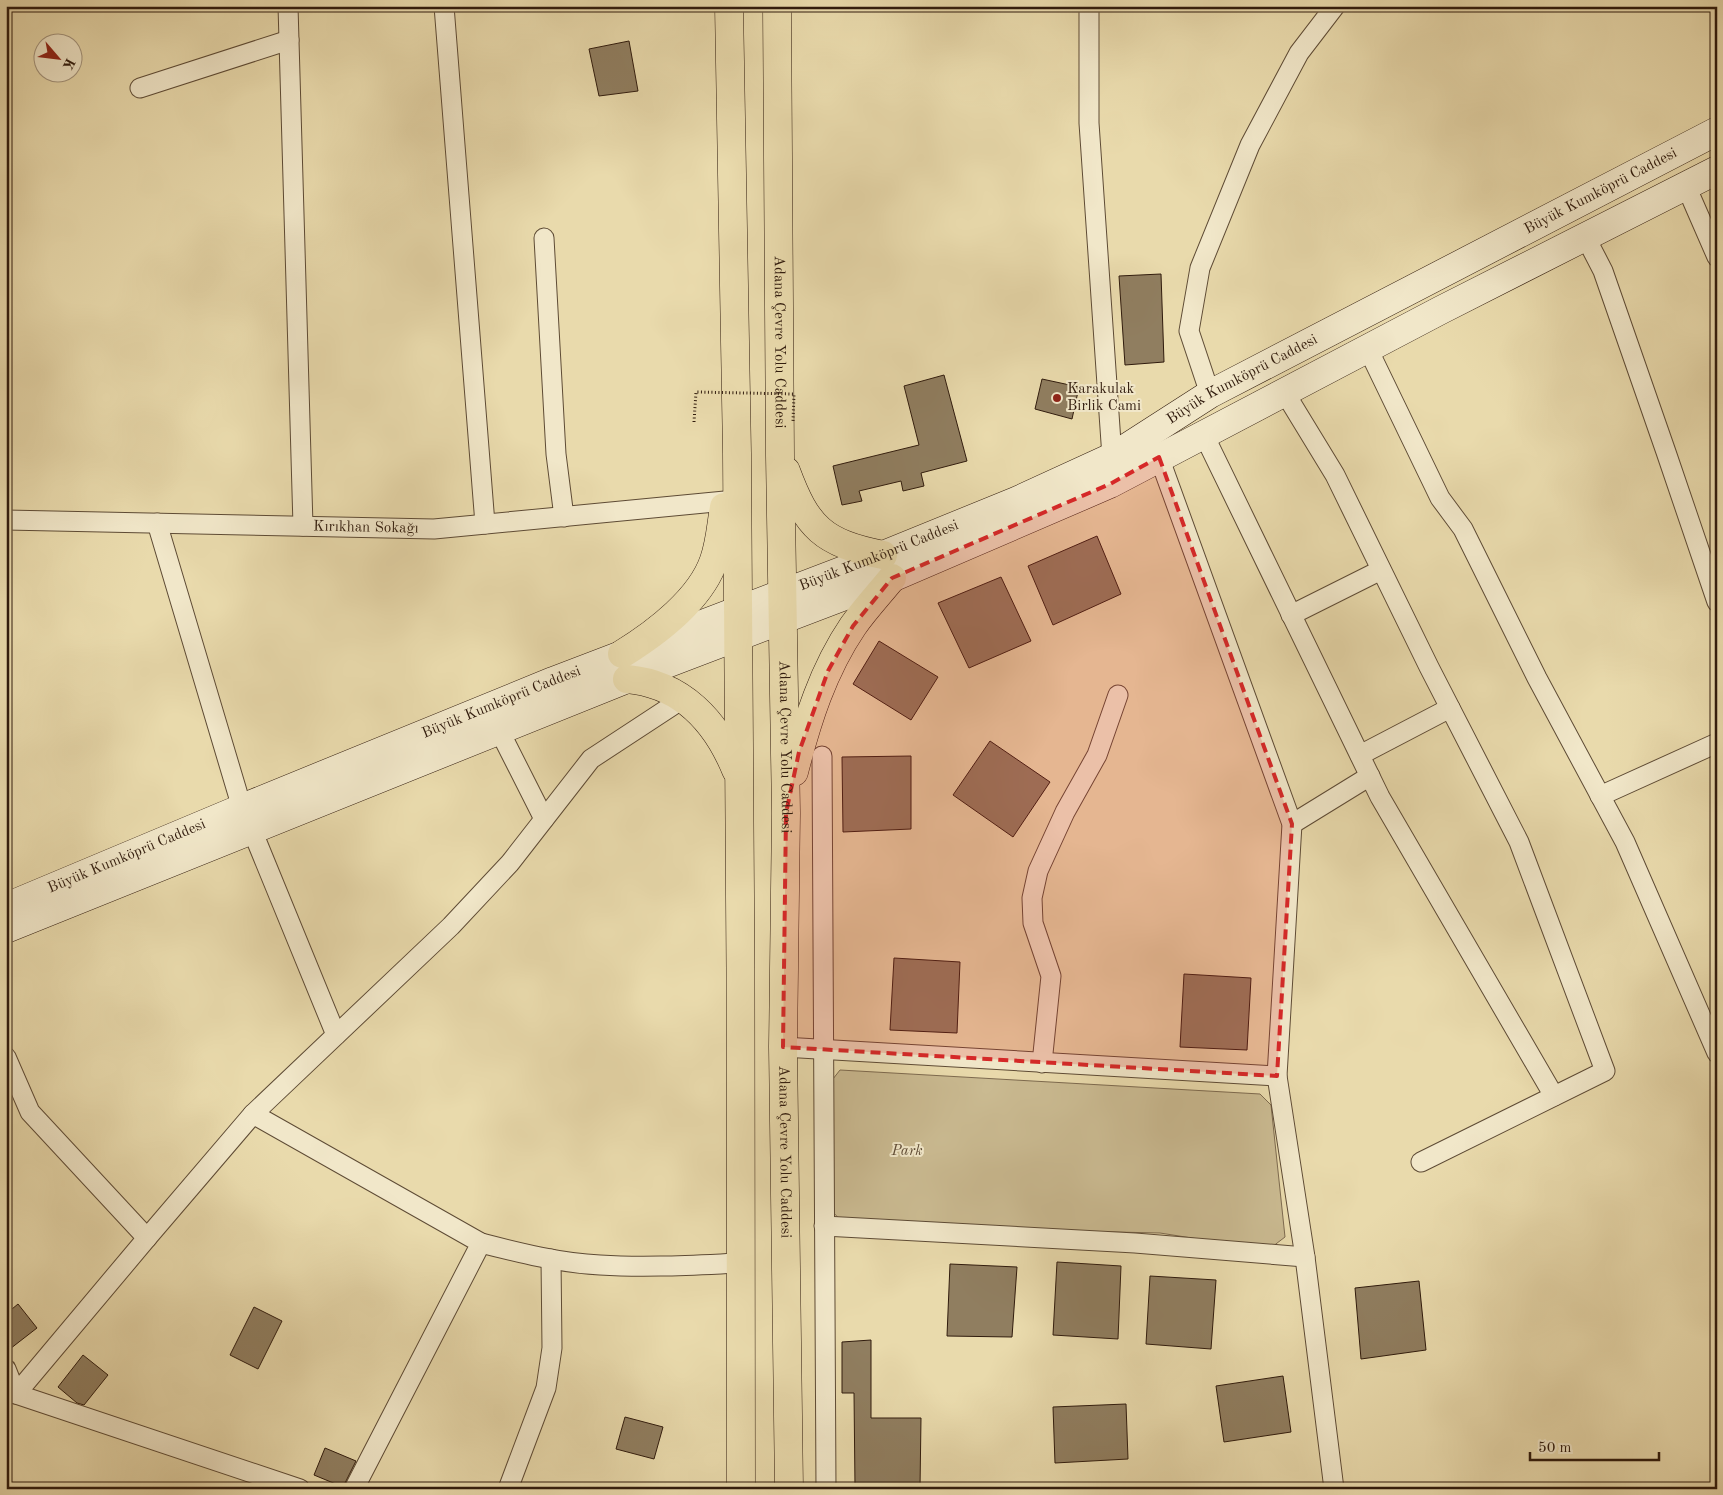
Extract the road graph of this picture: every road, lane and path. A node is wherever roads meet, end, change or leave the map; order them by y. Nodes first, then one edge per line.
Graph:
1 (288, 6) edge
2 (444, 6) edge
3 (729, 6) edge
4 (777, 6) edge
5 (1090, 6) edge
6 (1335, 6) edge
7 (289, 40) junction
8 (140, 88) dead end
9 (1717, 130) edge
10 (1717, 170) edge
11 (1686, 186) junction
12 (544, 238) dead end
13 (1586, 238) junction
14 (1717, 257) edge
15 (1368, 349) junction
16 (1285, 393) junction
17 (1210, 394) junction
18 (793, 421) dead end
19 (694, 422) dead end
20 (1204, 435) junction
21 (737, 447) junction
22 (780, 456) junction
23 (1112, 457) junction
24 (1160, 457) junction
25 (725, 501) junction
26 (564, 517) junction
27 (6, 520) edge
28 (157, 523) junction
29 (484, 524) junction
30 (303, 526) junction
31 (888, 566) junction
32 (1381, 570) junction
33 (1717, 602) edge
34 (782, 606) junction
35 (1291, 615) junction
36 (738, 623) junction
37 (624, 666) junction
38 (1118, 695) dead end
39 (684, 698) junction
40 (1450, 708) junction
41 (499, 730) junction
42 (1717, 744) edge
43 (1360, 755) junction
44 (822, 756) dead end
45 (1370, 776) junction
46 (740, 778) junction
47 (1600, 796) junction
48 (786, 813) junction
49 (247, 819) junction
50 (544, 819) junction
51 (1292, 824) junction
52 (6, 907) edge
53 (6, 929) edge
54 (336, 1035) junction
55 (783, 1047) junction
56 (822, 1049) junction
57 (1717, 1053) edge
58 (6, 1057) edge
59 (1042, 1062) junction
60 (1277, 1076) junction
61 (1554, 1096) junction
62 (253, 1114) junction
63 (1421, 1162) dead end
64 (824, 1226) junction
65 (147, 1238) junction
66 (481, 1243) junction
67 (1305, 1258) junction
68 (551, 1259) junction
69 (741, 1263) junction
70 (6, 1369) edge
71 (11, 1392) edge
72 (300, 1489) edge
73 (354, 1489) edge
74 (508, 1489) edge
75 (741, 1489) edge
76 (789, 1489) edge
77 (826, 1489) edge
78 (1334, 1489) edge

1 - 7 street
2 - 29 street
3 - 21 highway
4 - 22 highway, Adana Çevre Yolu Caddesi
5 - 23 street
6 - 17 street
7 - 8 street
7 - 30 street
9 - 17 main road, Büyük Kumköprü Caddesi
10 - 11 main road, Büyük Kumköprü Caddesi
11 - 13 main road, Büyük Kumköprü Caddesi
11 - 14 street
12 - 26 street
13 - 15 main road, Büyük Kumköprü Caddesi
13 - 33 street
15 - 16 main road, Büyük Kumköprü Caddesi
15 - 47 street
16 - 20 main road, Büyük Kumköprü Caddesi
16 - 32 street
17 - 23 main road, Büyük Kumköprü Caddesi
18 - 19 path, bridge
20 - 24 main road, Büyük Kumköprü Caddesi
20 - 35 street
21 - 25 highway
21 - 36 highway
22 - 31 highway
22 - 34 highway, Adana Çevre Yolu Caddesi
23 - 31 main road, Büyük Kumköprü Caddesi
24 - 31 main road, Büyük Kumköprü Caddesi
24 - 51 street
25 - 26 street, Kırıkhan Sokağı
25 - 37 highway
26 - 29 street, Kırıkhan Sokağı
27 - 28 street, Kırıkhan Sokağı
28 - 30 street, Kırıkhan Sokağı
28 - 49 street
29 - 30 street, Kırıkhan Sokağı
31 - 34 main road, Büyük Kumköprü Caddesi
31 - 48 highway
32 - 35 street
32 - 40 street
34 - 36 main road, Büyük Kumköprü Caddesi
34 - 48 highway, Adana Çevre Yolu Caddesi
35 - 43 street
36 - 37 main road, Büyük Kumköprü Caddesi
36 - 46 highway
37 - 39 highway
37 - 41 main road, Büyük Kumköprü Caddesi
37 - 49 main road, Büyük Kumköprü Caddesi
38 - 59 street
39 - 46 highway
39 - 50 street
40 - 43 street
40 - 61 street
41 - 49 main road, Büyük Kumköprü Caddesi
41 - 50 street
42 - 47 street
43 - 45 street
44 - 56 street
45 - 51 street
45 - 61 street
46 - 69 highway
47 - 57 street
48 - 55 highway, Adana Çevre Yolu Caddesi
49 - 52 main road, Büyük Kumköprü Caddesi
49 - 53 main road, Büyük Kumköprü Caddesi
49 - 54 street
50 - 54 street
51 - 60 street
54 - 62 street
55 - 56 street
55 - 76 highway, Adana Çevre Yolu Caddesi
56 - 59 street
56 - 64 street
58 - 65 street
59 - 60 street
60 - 67 street
61 - 63 street
62 - 65 street
62 - 66 street
64 - 67 street
64 - 77 street
65 - 71 street
66 - 68 street
66 - 73 street
67 - 78 street
68 - 69 street
68 - 74 street
69 - 75 highway
70 - 71 street
71 - 72 street

